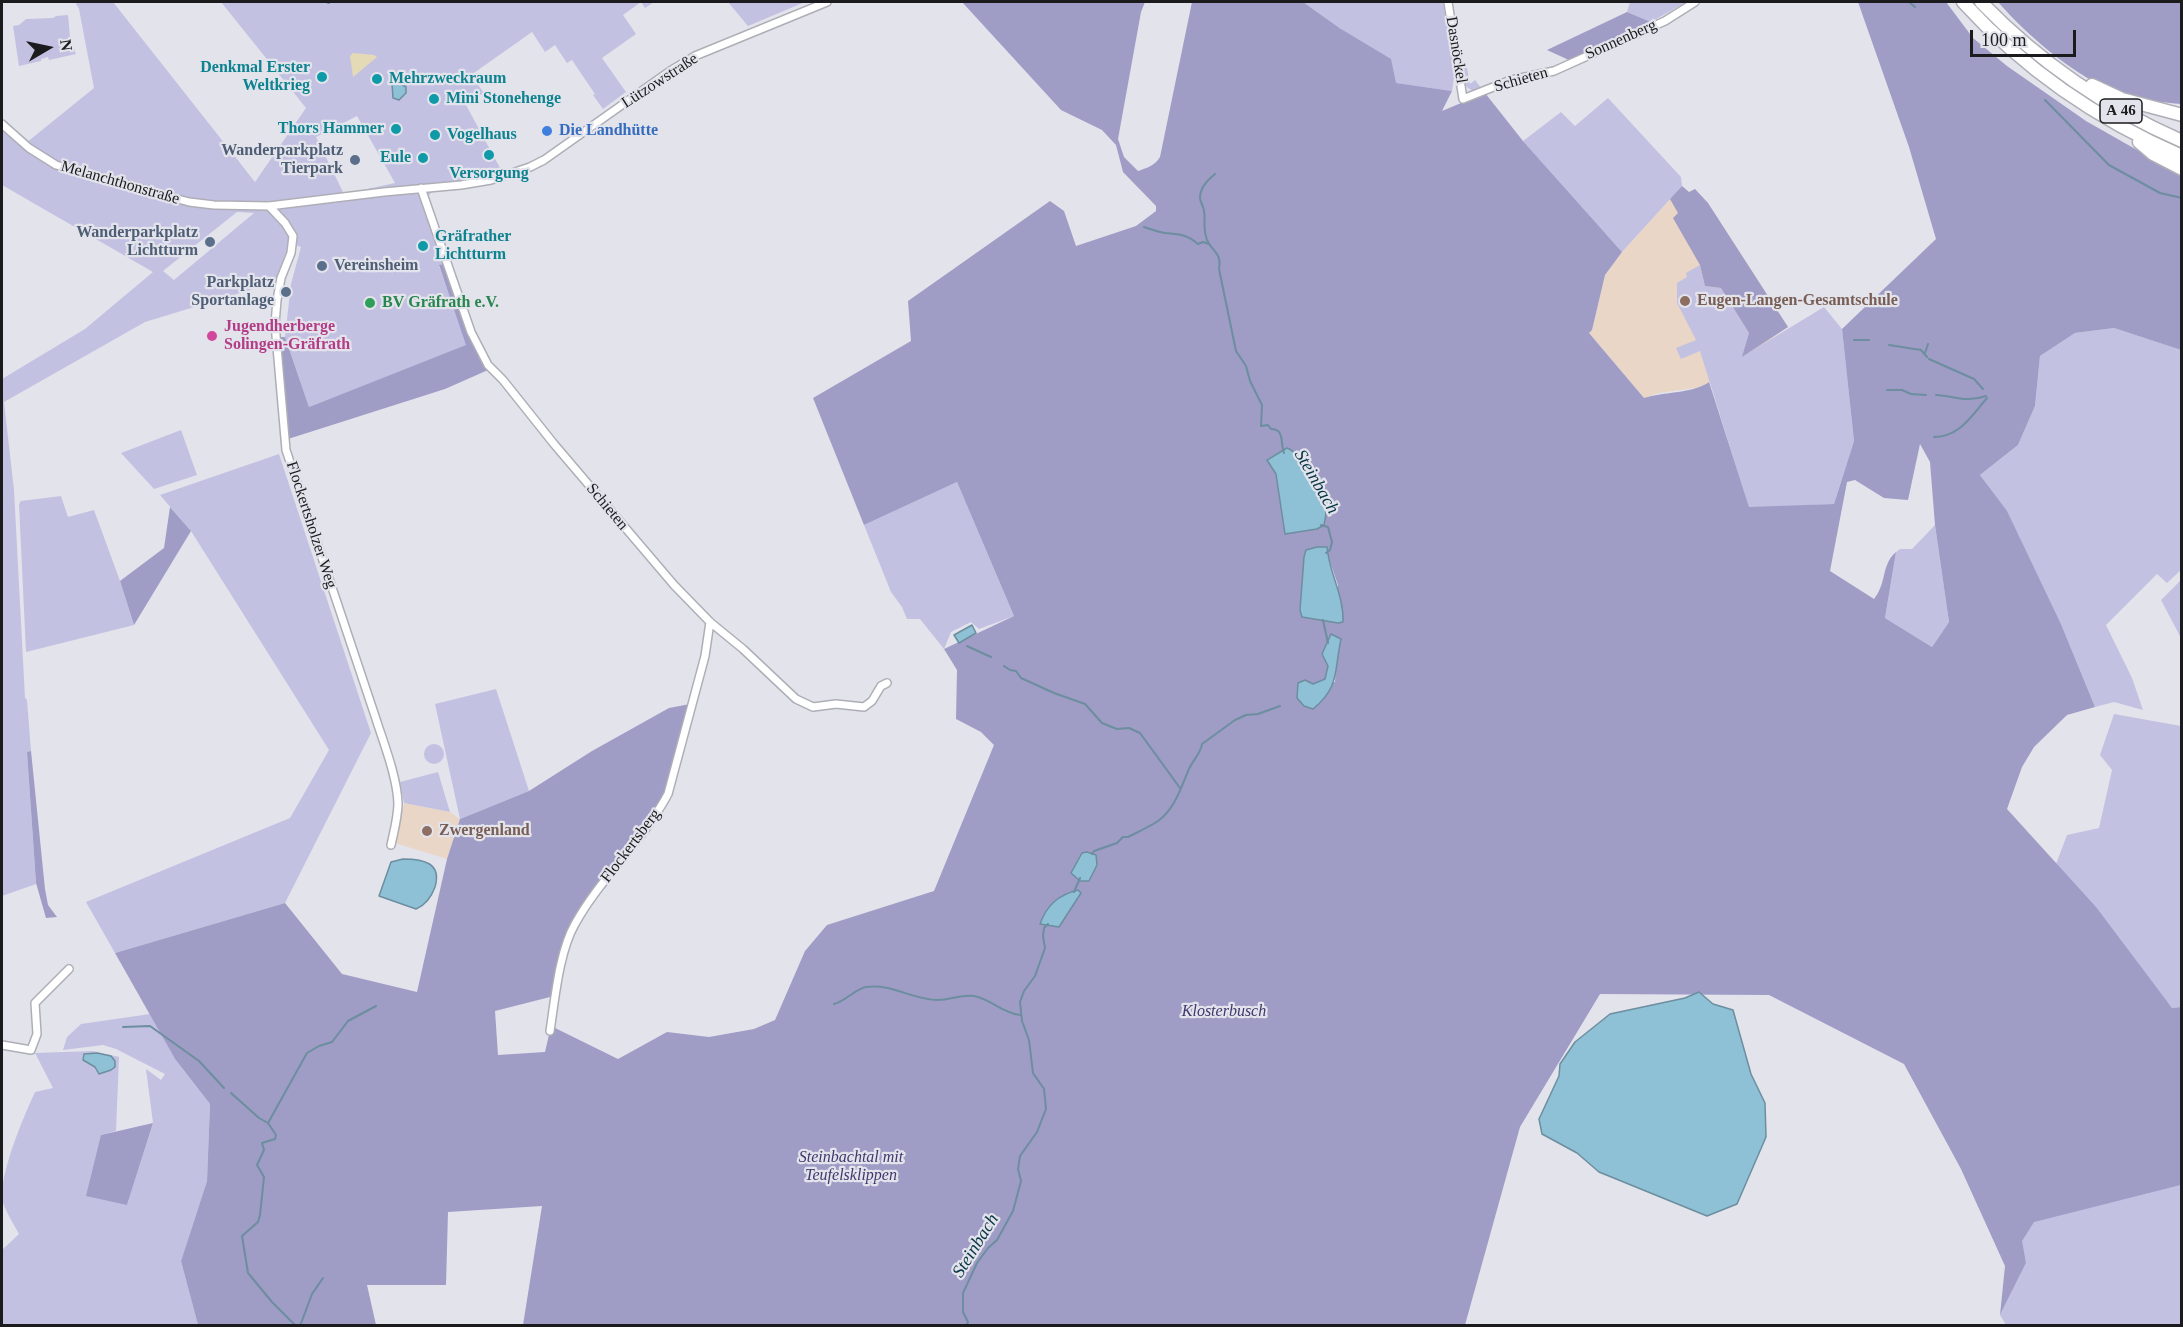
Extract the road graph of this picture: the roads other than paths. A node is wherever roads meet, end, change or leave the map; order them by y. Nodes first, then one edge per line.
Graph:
1 (827, 2) edge
2 (1448, 2) edge
3 (1695, 2) edge
4 (1963, 2) edge
5 (1982, 2) edge
6 (1578, 60) joint
7 (2065, 75) junction
8 (1463, 99) joint
9 (2181, 115) edge
10 (2, 124) edge
11 (2119, 126) junction
12 (2181, 141) edge
13 (2181, 156) edge
14 (2181, 169) edge
15 (421, 188) junction
16 (252, 207) joint
17 (269, 207) junction
18 (710, 622) junction
19 (887, 682) dead end
20 (391, 845) dead end
21 (69, 969) dead end
22 (550, 1031) dead end
23 (2, 1045) edge

1 - 15 street, Lützowstraße
2 - 8 street, Dasnöckel
3 - 6 street, Sonnenberg
4 - 11 highway, A 46
5 - 7 highway, A 46
6 - 8 street, Schieten
7 - 9 highway
7 - 12 highway, A 46
10 - 16 street, Melanchthonstraße
11 - 13 highway, A 46
11 - 14 highway
15 - 17 street, Lützowstraße
15 - 18 street, Schieten
16 - 17 street, Lützowstraße
17 - 20 street, Flockertsholzer Weg
18 - 19 street, Schieten
18 - 22 street, Flockertsberg
21 - 23 street

